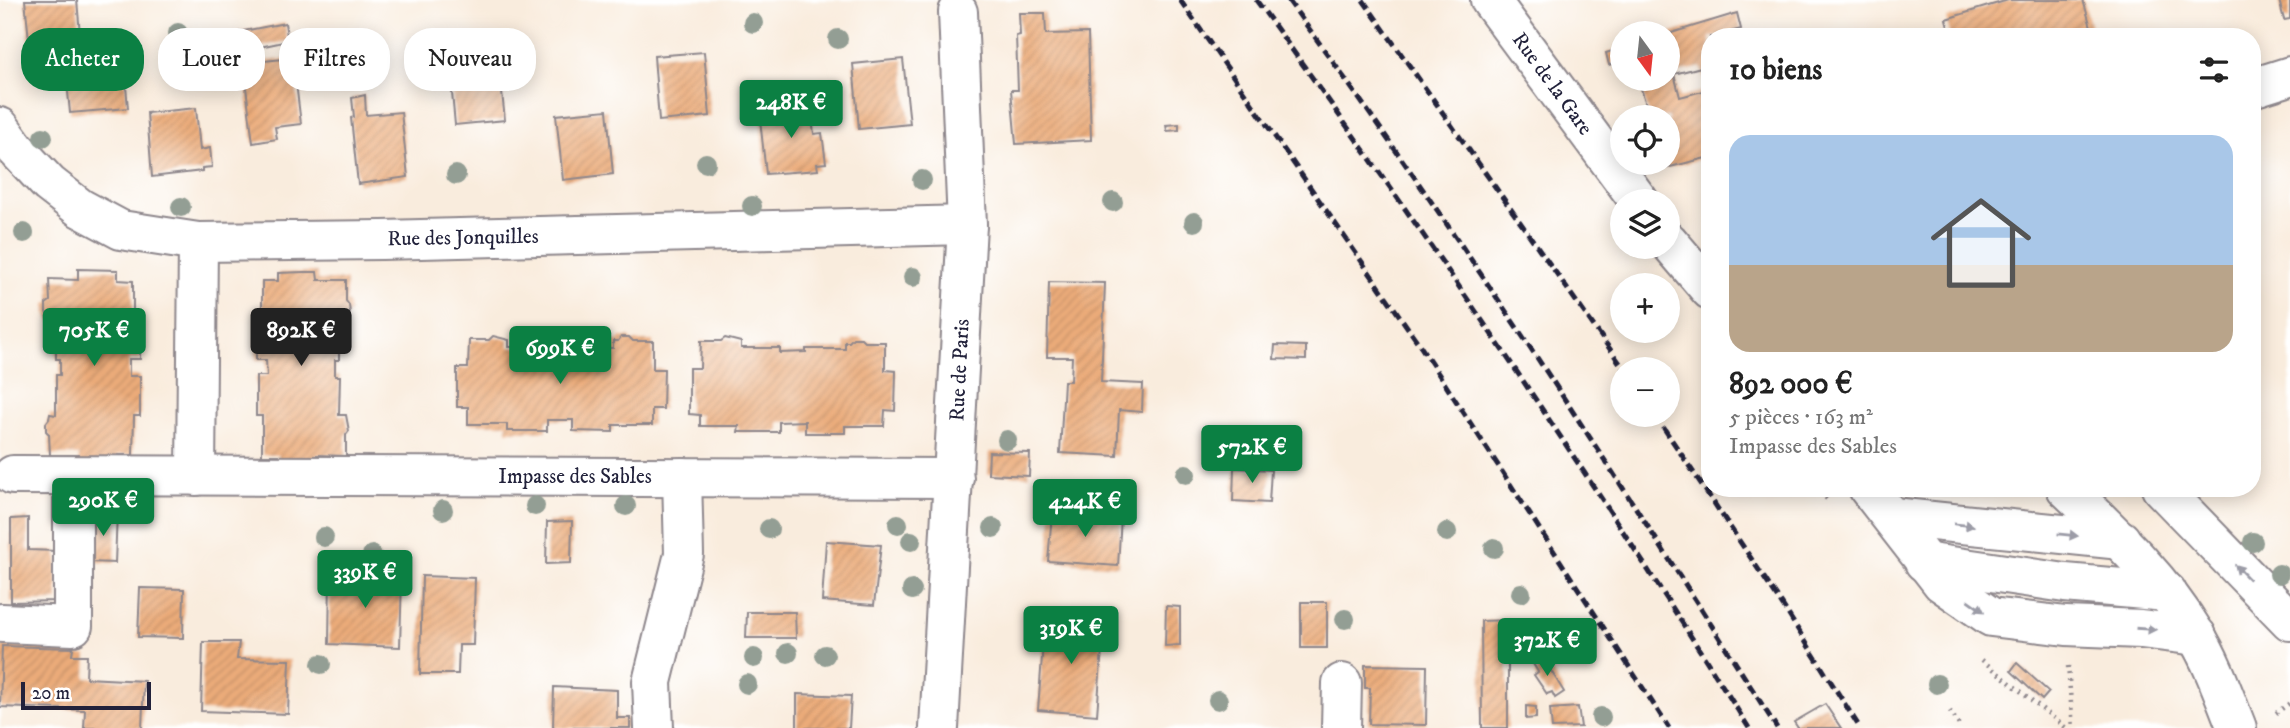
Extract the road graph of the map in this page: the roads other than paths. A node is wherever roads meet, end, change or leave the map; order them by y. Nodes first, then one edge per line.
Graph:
1 (1490, 0) edge
2 (958, 12) dead end
3 (2290, 76) edge
4 (2261, 85) edge
5 (0, 127) edge
6 (1630, 189) edge
7 (967, 225) junction
8 (198, 242) junction
9 (1680, 255) edge
10 (1701, 280) edge
11 (13, 475) dead end
12 (73, 476) junction
13 (196, 476) junction
14 (682, 477) junction
15 (954, 478) junction
16 (1876, 497) edge
17 (2076, 497) edge
18 (2170, 497) edge
19 (1893, 517) junction
20 (2121, 540) junction
21 (1924, 562) junction
22 (2167, 592) junction
23 (2290, 621) edge
24 (2, 623) dead end
25 (2197, 636) junction
26 (1342, 682) dead end
27 (654, 728) edge
28 (939, 728) edge
29 (1341, 728) edge
30 (2237, 728) edge

1 - 6 street, Rue de la Gare
2 - 7 street, Rue de Paris
3 - 4 street
5 - 8 street, Rue des Jonquilles
7 - 8 street, Rue des Jonquilles
7 - 15 street, Rue de Paris
8 - 13 street
9 - 10 street
11 - 12 street, Impasse des Sables
12 - 13 street, Impasse des Sables
12 - 24 street
13 - 14 street, Impasse des Sables
14 - 15 street, Impasse des Sables
14 - 27 street
15 - 28 street, Rue de Paris
16 - 19 street
17 - 20 street
23 -> 18 street
19 -> 20 street
19 - 21 street
20 - 22 street
21 - 22 street
21 -> 25 street
22 - 25 street
25 - 30 street
26 - 29 street

